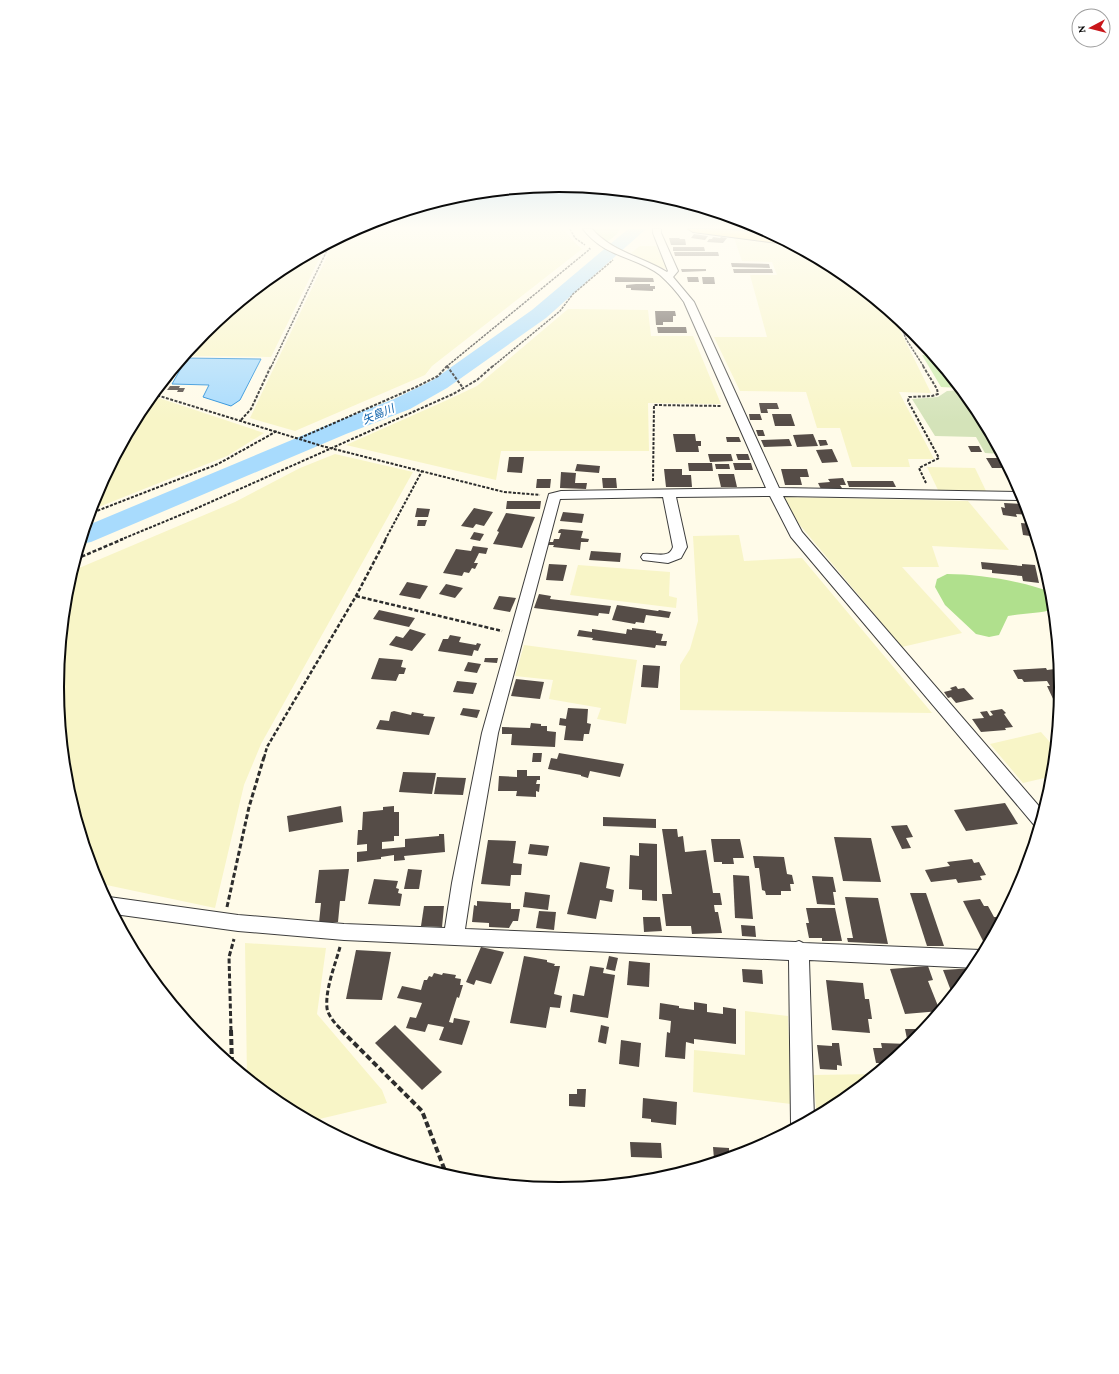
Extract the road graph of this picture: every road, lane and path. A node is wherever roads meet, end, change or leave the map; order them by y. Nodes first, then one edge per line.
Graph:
1 (307, 293) edge
2 (536, 293) edge
3 (574, 293) edge
4 (683, 293) edge
5 (902, 330) edge
6 (447, 366) junction
7 (463, 388) junction
8 (159, 396) edge
9 (736, 406) junction
10 (241, 420) junction
11 (277, 431) junction
12 (299, 438) junction
13 (332, 448) junction
14 (422, 471) junction
15 (774, 492) junction
16 (669, 493) junction
17 (653, 494) junction
18 (931, 494) junction
19 (1016, 496) edge
20 (554, 497) junction
21 (97, 511) edge
22 (82, 557) edge
23 (648, 557) dead end
24 (356, 596) junction
25 (517, 635) junction
26 (1038, 816) edge
27 (115, 906) edge
28 (231, 922) junction
29 (344, 932) junction
30 (454, 937) junction
31 (799, 950) junction
32 (973, 959) edge
33 (232, 1059) edge
34 (803, 1118) edge
35 (444, 1169) edge

1 - 10 path
2 - 6 path
3 - 7 path
4 - 9 street
5 - 18 path
6 - 7 path
6 - 12 path
7 - 13 path
8 - 10 path
9 - 15 street
9 - 17 path
10 - 11 path
11 - 12 path
11 - 21 path
12 - 13 path
13 - 14 path
13 - 22 path
14 - 20 path
14 - 24 path
15 - 16 street
15 - 18 street
15 - 26 street
16 - 17 street
16 - 23 street
17 - 20 street
18 - 19 street
20 - 25 street
24 - 25 path
24 - 28 path
25 - 30 street
27 - 28 street
28 - 29 street
28 - 33 path
29 - 30 street
29 - 35 path
30 - 31 street
31 - 32 street
31 - 34 street

